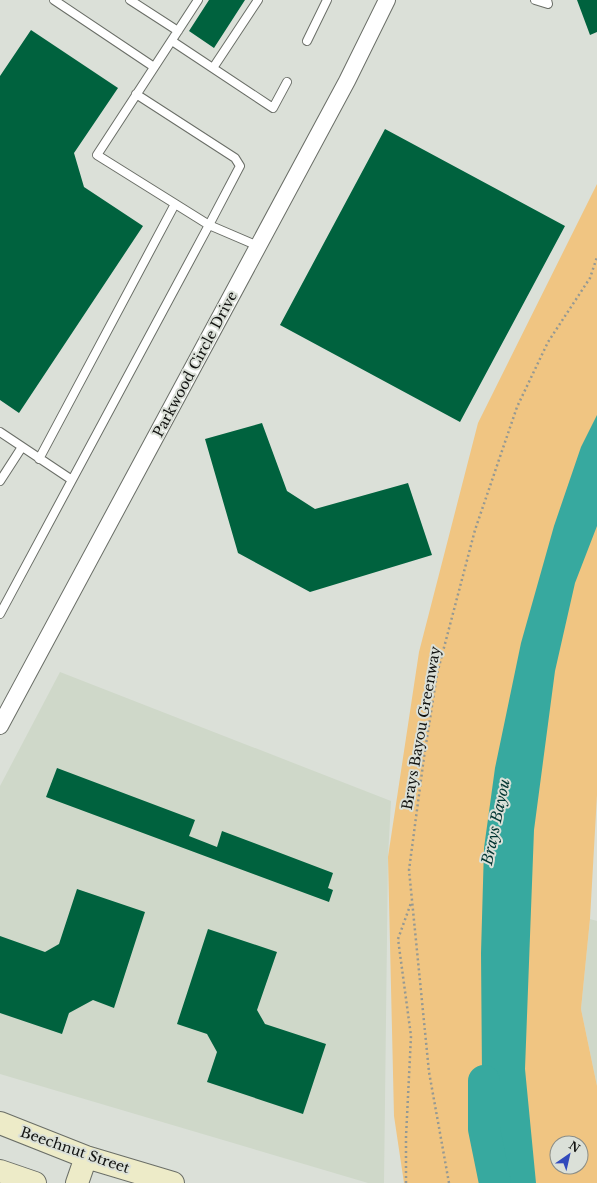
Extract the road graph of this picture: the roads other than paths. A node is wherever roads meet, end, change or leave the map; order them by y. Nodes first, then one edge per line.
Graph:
1 (54, 0) edge
2 (130, 0) edge
3 (198, 0) edge
4 (258, 0) edge
5 (327, 0) edge
6 (387, 0) edge
7 (535, 0) edge
8 (547, 0) edge
9 (178, 31) junction
10 (172, 41) junction
11 (307, 41) dead end
12 (154, 67) junction
13 (213, 68) junction
14 (287, 82) dead end
15 (136, 94) junction
16 (175, 204) junction
17 (209, 225) junction
18 (258, 246) junction
19 (0, 432) edge
20 (22, 447) junction
21 (40, 459) junction
22 (72, 480) junction
23 (0, 481) edge
24 (0, 614) edge
25 (0, 726) edge
26 (0, 1123) edge
27 (86, 1157) junction
28 (0, 1170) edge
29 (35, 1183) edge
30 (77, 1183) edge
31 (173, 1183) edge

1 - 12 lane
2 - 9 lane
3 - 9 lane
4 - 13 lane
5 - 11 lane
6 - 18 street, Parkwood Circle Drive
7 - 8 lane
9 - 10 lane
10 - 12 lane
10 - 13 lane
12 - 15 lane
13 - 14 lane
15 - 16 lane
15 - 17 lane
16 - 17 lane
16 - 21 lane
17 - 18 lane
17 - 22 lane
18 - 25 street, Parkwood Circle Drive
19 - 20 lane
20 - 21 lane
20 - 23 lane
21 - 22 lane
22 - 24 lane
26 - 27 main road, Beechnut Street
27 - 30 main road
27 - 31 main road, Beechnut Street
28 - 29 main road

